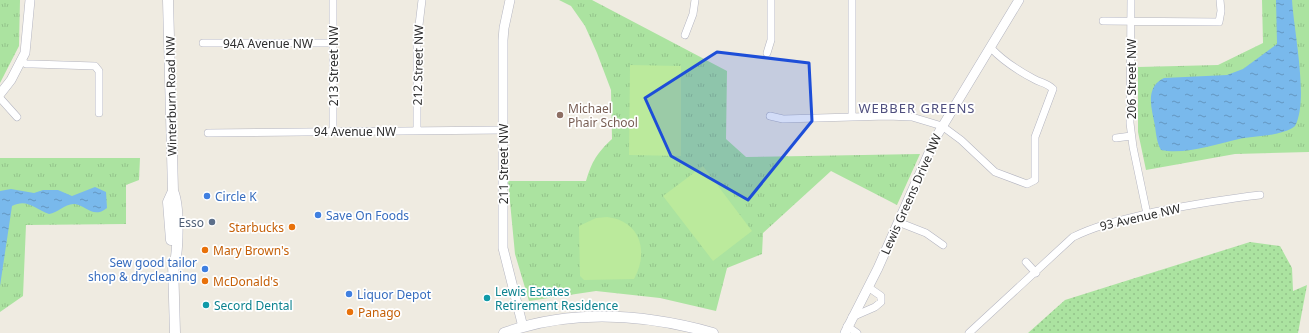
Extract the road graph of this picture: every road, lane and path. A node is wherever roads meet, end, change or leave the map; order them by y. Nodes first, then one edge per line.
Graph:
1 (30, 0) edge
2 (168, 0) edge
3 (333, 0) edge
4 (422, 0) edge
5 (510, 0) edge
6 (694, 0) edge
7 (770, 0) edge
8 (852, 0) edge
9 (1019, 0) edge
10 (1131, 0) edge
11 (1220, 0) edge
12 (1103, 22) dead end
13 (1130, 22) junction
14 (685, 35) dead end
15 (203, 43) dead end
16 (333, 43) junction
17 (990, 48) junction
18 (767, 53) dead end
19 (22, 61) junction
20 (0, 94) edge
21 (0, 98) edge
22 (99, 113) dead end
23 (770, 116) dead end
24 (17, 117) dead end
25 (852, 117) junction
26 (942, 126) junction
27 (503, 130) junction
28 (332, 131) junction
29 (417, 131) junction
30 (208, 133) dead end
31 (1131, 136) junction
32 (1116, 138) dead end
33 (1260, 195) dead end
34 (1147, 214) junction
35 (898, 222) junction
36 (943, 245) dead end
37 (1026, 262) dead end
38 (1036, 273) junction
39 (868, 287) junction
40 (852, 317) junction
41 (523, 327) junction
42 (846, 330) edge
43 (175, 333) edge
44 (504, 333) edge
45 (713, 333) edge
46 (838, 333) edge
47 (857, 333) edge
48 (969, 333) edge

1 - 19 street
2 - 43 main road, Winterburn Road NW
3 - 16 street, 213 Street NW
4 - 29 street, 212 Street NW
5 - 27 street, 211 Street NW
6 - 14 street
7 - 18 street
8 - 25 street
9 - 17 street, Lewis Greens Drive NW
10 - 13 street, 206 Street NW
11 - 13 street
12 - 13 street, 206 Street NW
13 - 31 street, 206 Street NW
15 - 16 street, 94A Avenue NW
16 - 28 street, 213 Street NW
17 - 26 street, Lewis Greens Drive NW
17 - 26 street
19 - 20 street
19 - 22 street
21 - 24 street
23 - 25 street
25 - 26 street
26 - 35 street, Lewis Greens Drive NW
27 - 29 street, 94 Avenue NW
27 - 41 street, 211 Street NW
28 - 29 street, 94 Avenue NW
28 - 30 street, 94 Avenue NW
31 - 32 street, 206 Street NW
31 - 34 street, 206 Street NW
33 - 34 street, 93 Avenue NW
34 - 38 street, 93 Avenue NW
35 - 36 street
35 - 39 street, Lewis Greens Drive NW
37 - 38 street
38 - 48 street, 93 Avenue NW
39 - 40 street, Lewis Greens Drive NW
39 - 40 street
40 - 42 street, Lewis Greens Drive NW
41 - 44 main road
41 - 45 main road
42 - 46 street, Lewis Greens Drive NW
42 - 47 street

